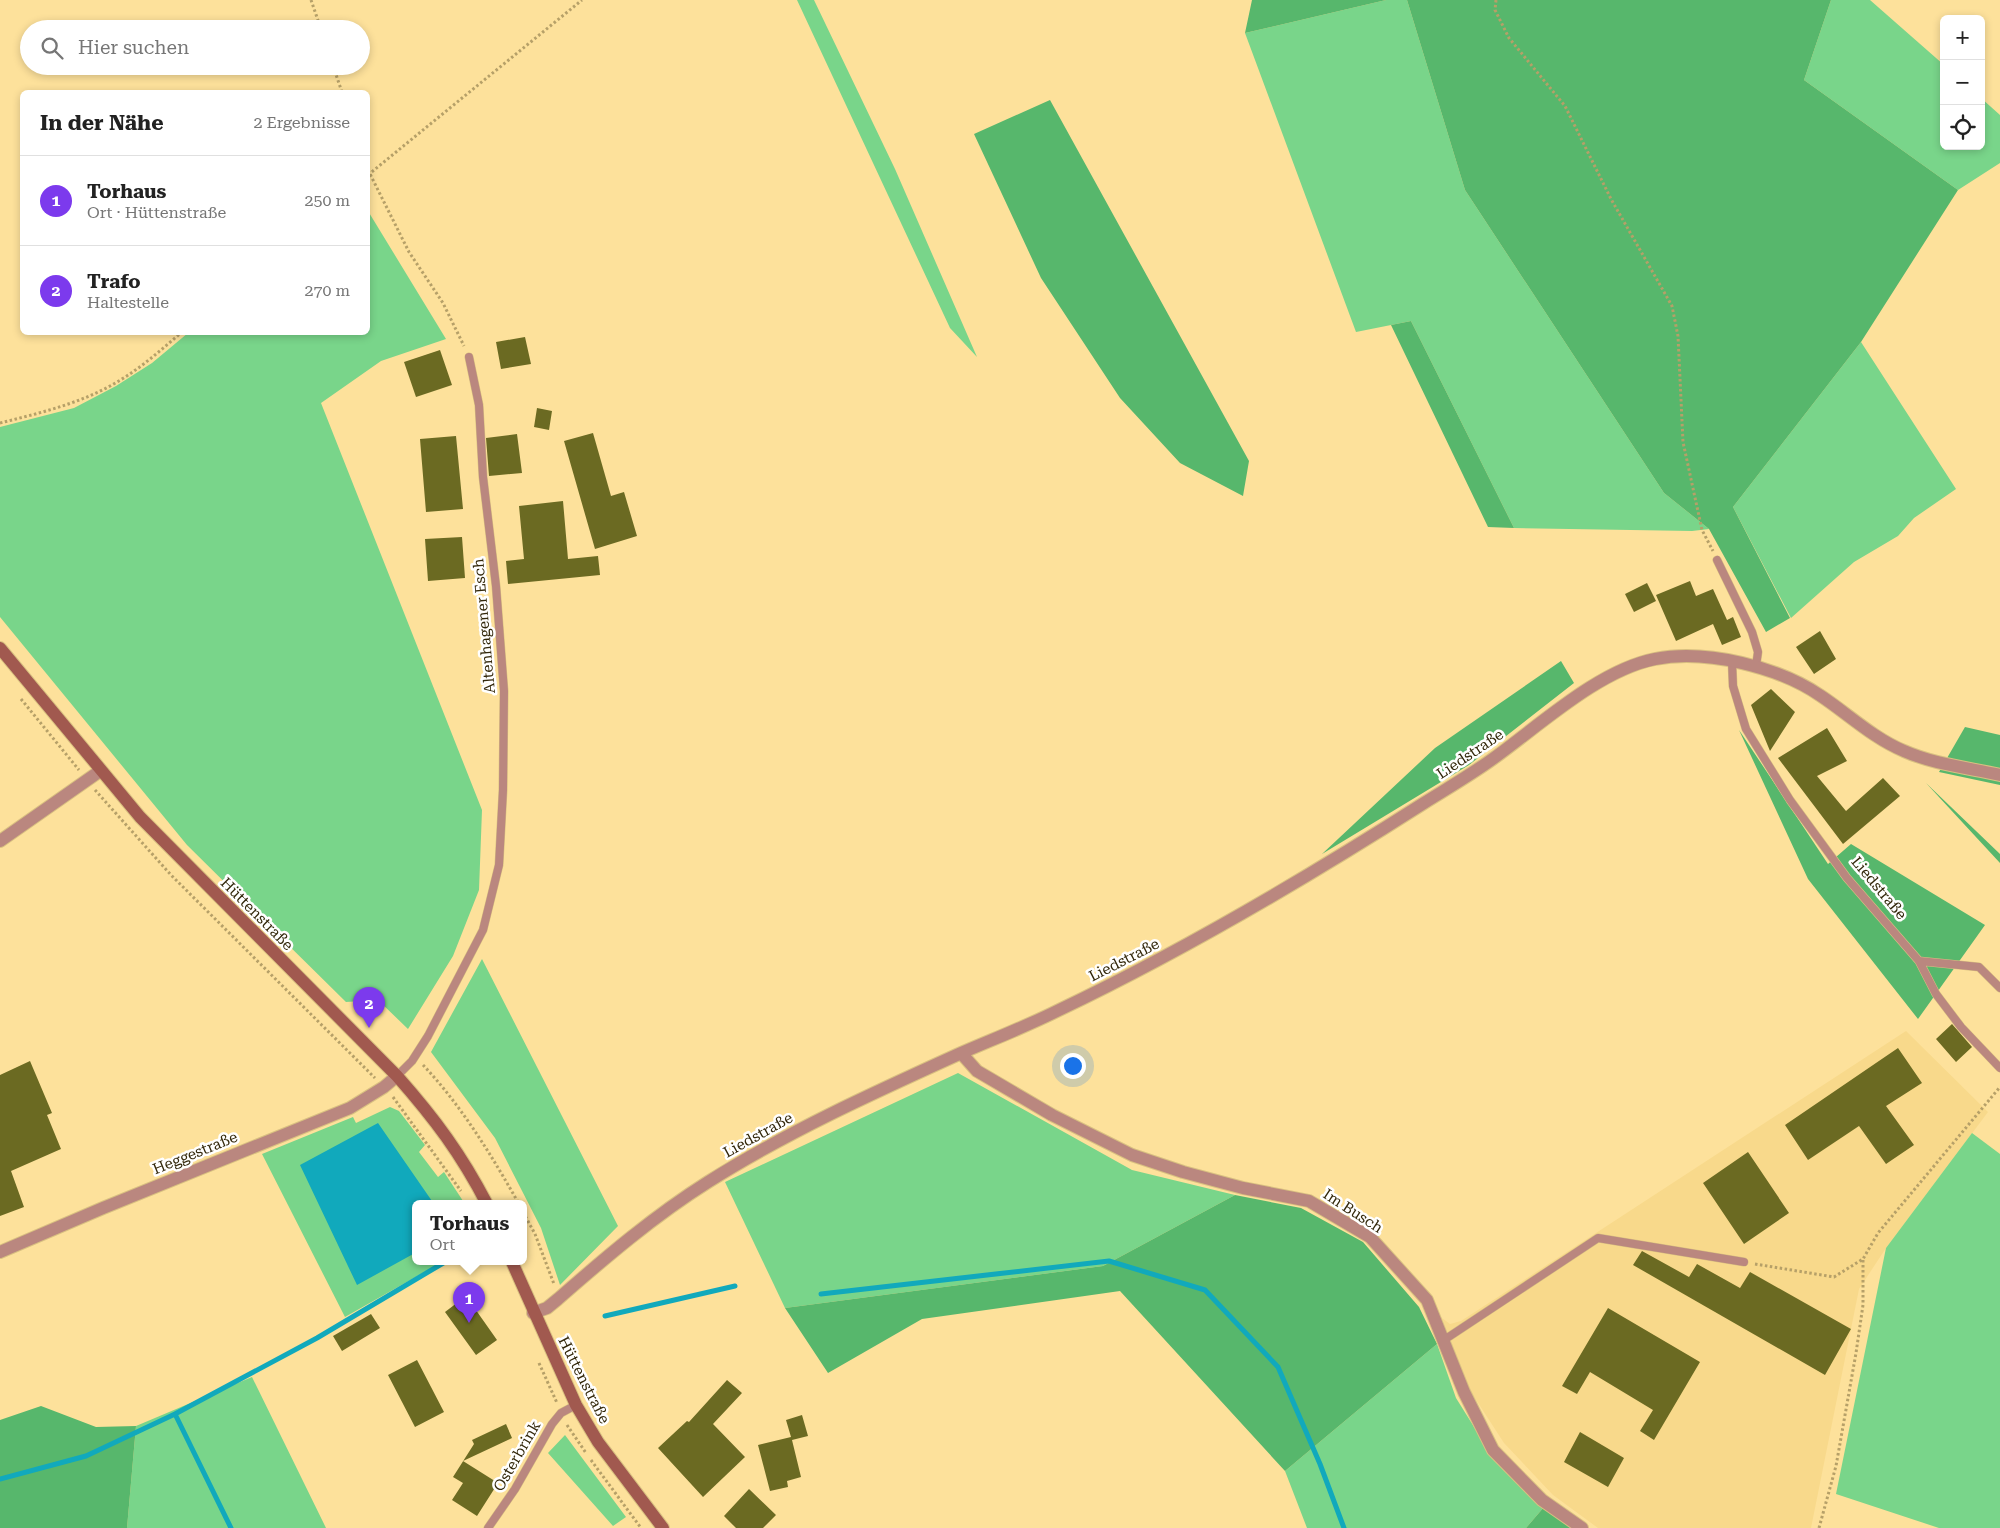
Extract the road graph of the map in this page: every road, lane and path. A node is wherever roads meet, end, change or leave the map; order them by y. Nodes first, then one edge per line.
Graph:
1 (312, 0) edge
2 (582, 0) edge
3 (1496, 0) edge
4 (318, 20) edge
5 (336, 75) edge
6 (341, 90) edge
7 (370, 171) edge
8 (370, 177) edge
9 (178, 335) edge
10 (469, 357) joint
11 (0, 423) edge
12 (1717, 560) joint
13 (0, 648) edge
14 (1732, 662) junction
15 (1756, 666) junction
16 (100, 771) junction
17 (2000, 775) edge
18 (0, 841) edge
19 (1919, 961) junction
20 (2000, 988) edge
21 (961, 1053) junction
22 (415, 1057) junction
23 (2000, 1068) edge
24 (397, 1076) junction
25 (384, 1087) junction
26 (2000, 1087) edge
27 (463, 1193) dead end
28 (485, 1200) edge
29 (516, 1200) edge
30 (527, 1219) edge
31 (0, 1252) edge
32 (1863, 1259) junction
33 (1744, 1262) joint
34 (513, 1265) edge
35 (558, 1300) junction
36 (533, 1313) junction
37 (1444, 1340) junction
38 (576, 1405) junction
39 (488, 1528) edge
40 (662, 1528) edge
41 (1582, 1528) edge
42 (1819, 1528) edge

1 - 4 path
2 - 7 path
3 - 12 path
5 - 6 path
8 - 10 path
9 - 11 path
10 - 22 lane, Altenhagener Esch
12 - 15 lane
13 - 16 main road, Hüttenstraße
14 - 15 street, Liedstraße
14 - 19 lane, Liedstraße
14 - 21 street, Liedstraße
15 - 17 street, Liedstraße
16 - 18 street
16 - 24 main road, Hüttenstraße
19 - 20 lane
19 - 23 lane, Liedstraße
21 - 35 street, Liedstraße
21 - 37 street, Im Busch
22 - 24 lane, Altenhagener Esch
22 - 29 path
24 - 25 street, Heggestraße
24 - 28 main road, Hüttenstraße
25 - 27 path
25 - 31 street, Heggestraße
26 - 32 path
30 - 35 path
32 - 33 path
32 - 42 path
33 - 37 lane
34 - 36 main road, Hüttenstraße
35 - 36 street, Liedstraße
36 - 38 main road, Hüttenstraße
37 - 41 street, Im Busch
38 - 39 lane, Osterbrink
38 - 40 main road, Hüttenstraße

